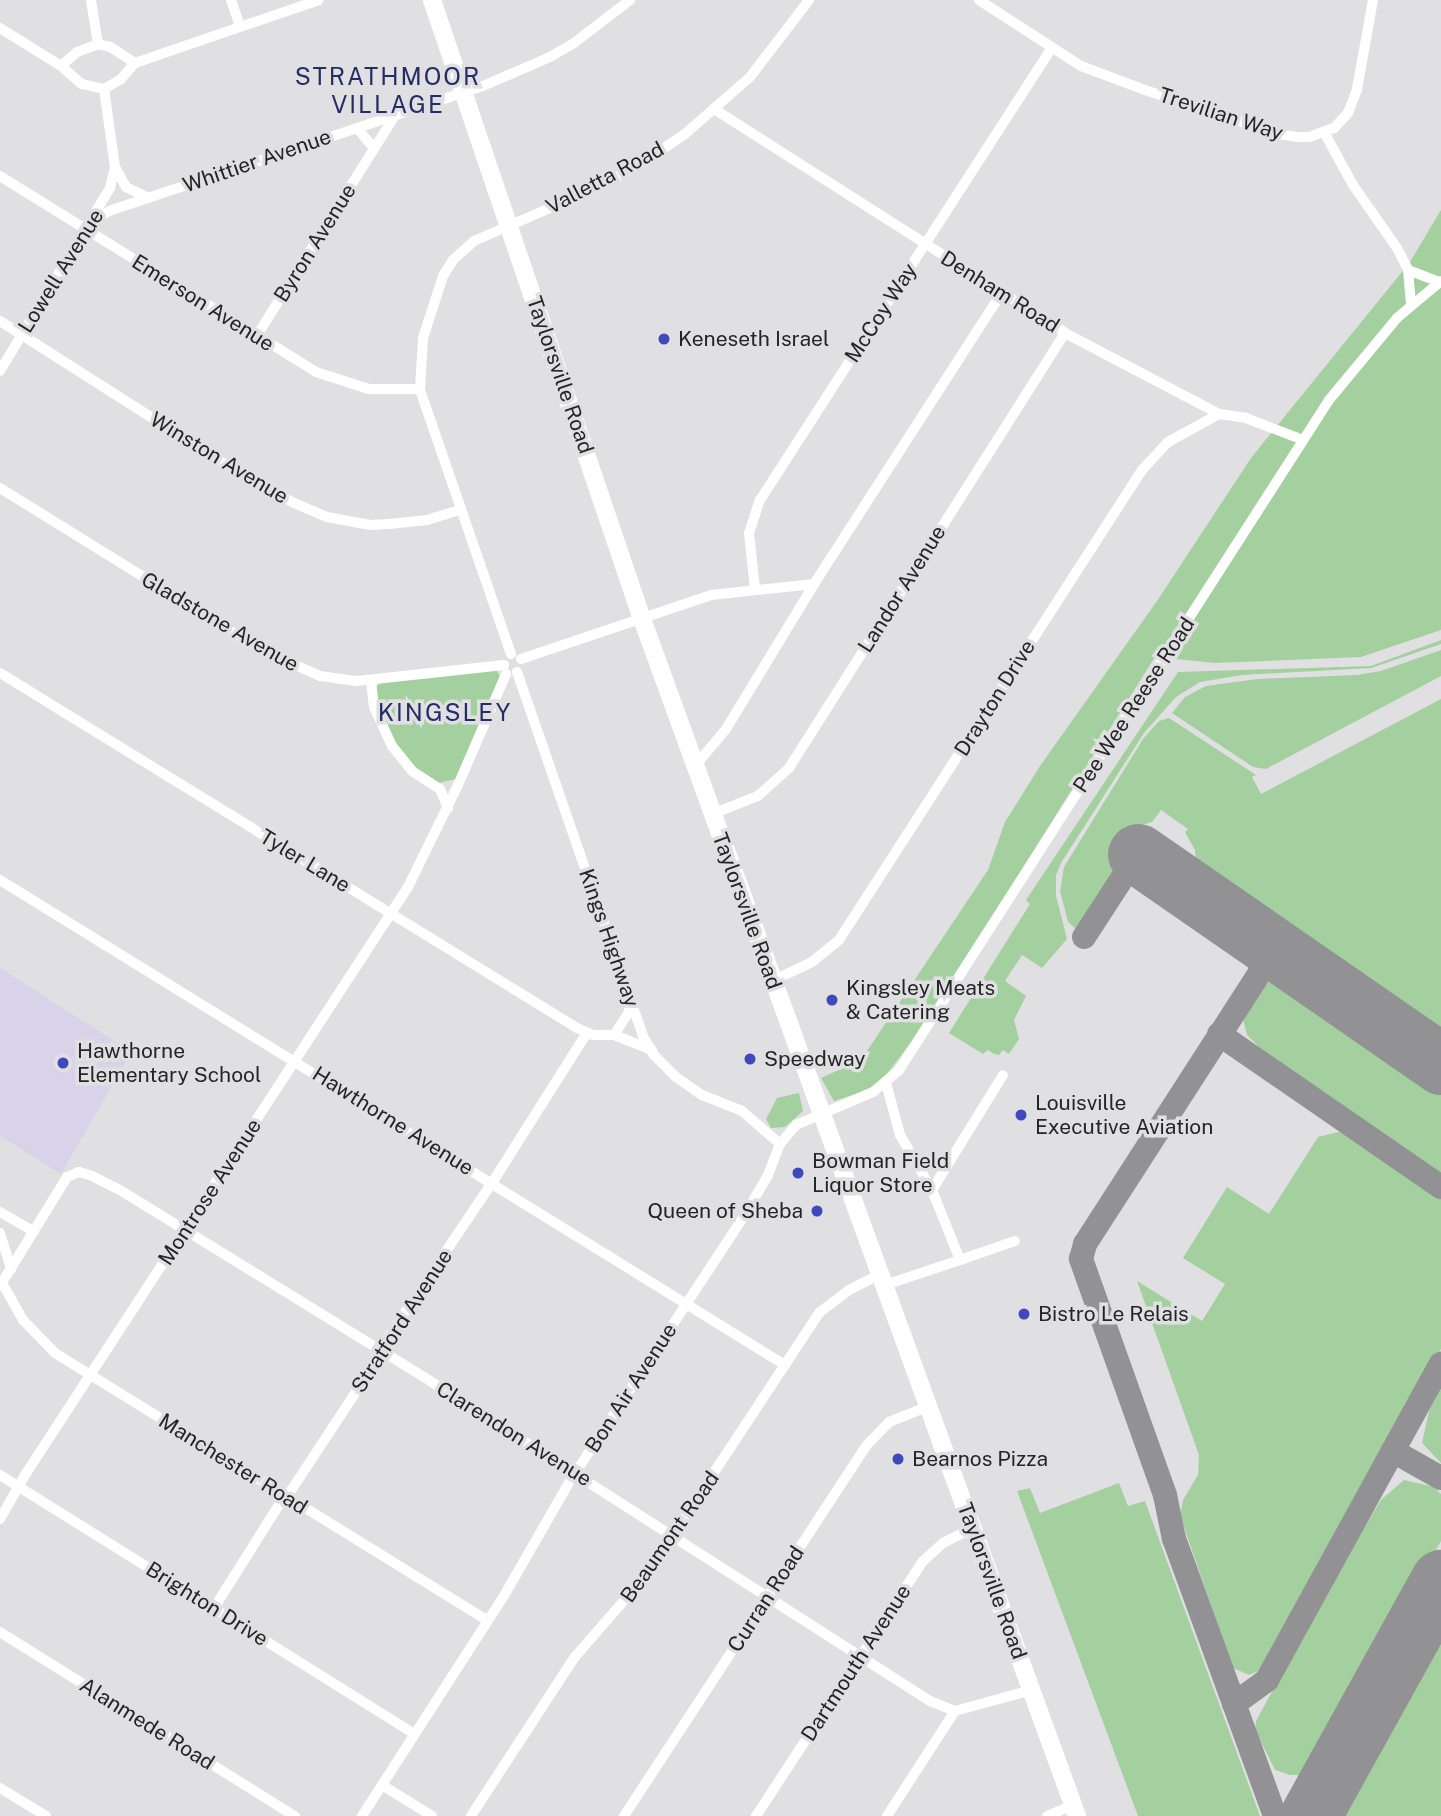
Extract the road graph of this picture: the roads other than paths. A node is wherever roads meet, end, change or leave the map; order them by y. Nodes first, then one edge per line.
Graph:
1 (91, 0) edge
2 (231, 0) edge
3 (319, 0) edge
4 (432, 0) edge
5 (630, 0) edge
6 (809, 0) edge
7 (979, 0) edge
8 (1373, 0) edge
9 (240, 26) junction
10 (0, 28) edge
11 (98, 44) junction
12 (1051, 49) junction
13 (135, 63) junction
14 (61, 66) junction
15 (104, 89) junction
16 (464, 92) junction
17 (714, 109) junction
18 (396, 114) junction
19 (357, 128) junction
20 (1324, 132) junction
21 (374, 148) junction
22 (115, 167) junction
23 (0, 176) edge
24 (149, 198) junction
25 (89, 225) junction
26 (509, 225) junction
27 (925, 245) junction
28 (1408, 270) junction
29 (1440, 282) edge
30 (1001, 294) junction
31 (1411, 305) junction
32 (0, 321) edge
33 (1065, 333) junction
34 (21, 335) junction
35 (256, 337) junction
36 (0, 371) edge
37 (420, 389) junction
38 (1219, 414) junction
39 (1303, 440) junction
40 (0, 488) edge
41 (460, 510) junction
42 (814, 584) junction
43 (755, 589) junction
44 (642, 616) junction
45 (516, 656) junction
46 (509, 670) junction
47 (0, 673) edge
48 (370, 680) junction
49 (695, 766) junction
50 (458, 785) junction
51 (440, 789) junction
52 (448, 808) junction
53 (712, 814) junction
54 (0, 880) edge
55 (392, 913) junction
56 (772, 981) junction
57 (631, 1000) junction
58 (587, 1032) junction
59 (614, 1035) junction
60 (652, 1050) junction
61 (297, 1062) junction
62 (1003, 1075) dead end
63 (886, 1083) junction
64 (821, 1115) junction
65 (779, 1143) junction
66 (492, 1183) junction
67 (932, 1190) junction
68 (0, 1212) edge
69 (184, 1230) junction
70 (34, 1232) junction
71 (0, 1233) edge
72 (1015, 1241) dead end
73 (960, 1260) junction
74 (11, 1269) junction
75 (883, 1280) junction
76 (1, 1285) edge
77 (688, 1304) junction
78 (380, 1351) junction
79 (785, 1364) junction
80 (91, 1376) junction
81 (929, 1406) junction
82 (576, 1473) junction
83 (0, 1475) edge
84 (19, 1487) junction
85 (286, 1496) junction
86 (0, 1520) edge
87 (973, 1528) junction
88 (673, 1536) junction
89 (767, 1598) junction
90 (214, 1608) junction
91 (488, 1621) junction
92 (0, 1632) edge
93 (859, 1656) junction
94 (1032, 1690) junction
95 (955, 1711) junction
96 (415, 1734) junction
97 (382, 1785) junction
98 (0, 1788) edge
99 (1075, 1810) edge
100 (46, 1816) edge
101 (295, 1816) edge
102 (362, 1816) edge
103 (432, 1816) edge
104 (471, 1816) edge
105 (624, 1816) edge
106 (756, 1816) edge
107 (887, 1816) edge
108 (1047, 1816) edge

1 - 11 street
2 - 9 street
3 - 9 street
4 - 16 main road, Taylorsville Road
5 - 16 street, Whittier Avenue
6 - 17 street, Valletta Road
7 - 12 street, Trevilian Way
8 - 20 street
9 - 13 street
10 - 14 street
11 - 13 street
11 - 14 street
12 - 20 street, Trevilian Way
12 - 27 street, McCoy Way
13 - 15 street
14 - 15 street
15 - 22 street, Lowell Avenue
16 - 18 street, Whittier Avenue
16 - 26 main road, Taylorsville Road
17 - 26 street, Valletta Road
17 - 27 street, Denham Road
18 - 19 street, Whittier Avenue
18 - 21 street, Byron Avenue
19 - 21 street
19 - 24 street, Whittier Avenue
20 - 28 street
21 - 35 street, Byron Avenue
22 - 24 street
22 - 25 street, Lowell Avenue
23 - 25 street, Emerson Avenue
24 - 25 street, Whittier Avenue
25 - 34 street, Lowell Avenue
25 - 35 street, Emerson Avenue
26 - 37 street
26 - 44 main road, Taylorsville Road
27 - 30 street, Denham Road
27 - 43 street, McCoy Way
28 - 29 street
28 - 31 street
29 - 31 street, Pee Wee Reese Road
30 - 33 street, Denham Road
30 - 42 street
31 - 39 street, Pee Wee Reese Road
32 - 34 street, Winston Avenue
33 - 38 street, Denham Road
33 - 53 street, Landor Avenue
34 - 36 street, Lowell Avenue
34 - 41 street, Winston Avenue
35 - 37 street, Emerson Avenue
37 - 41 street
38 - 39 street, Denham Road
38 - 56 street, Drayton Drive
39 - 63 street, Pee Wee Reese Road
40 - 48 street, Gladstone Avenue
41 - 45 street
42 - 43 street
42 - 49 street
43 - 44 street
44 - 45 street
44 - 49 main road, Taylorsville Road
45 - 46 street, Montrose Avenue
46 - 48 street, Gladstone Avenue
46 - 50 street, Montrose Avenue
46 - 57 street, Kings Highway
47 - 55 street, Tyler Lane
48 - 51 street
49 - 53 main road, Taylorsville Road
50 - 51 street
50 - 52 street, Montrose Avenue
51 - 52 street
52 - 55 street, Montrose Avenue
53 - 56 main road, Taylorsville Road
54 - 61 street, Hawthorne Avenue
55 - 58 street, Tyler Lane
55 - 61 street, Montrose Avenue
56 - 64 main road, Taylorsville Road
57 - 59 street
57 - 60 street, Kings Highway
58 - 59 street, Tyler Lane
58 - 66 street, Stratford Avenue
59 - 60 street, Tyler Lane
60 - 65 street, Kings Highway
61 - 66 street, Hawthorne Avenue
61 - 69 street, Montrose Avenue
62 - 67 street
63 - 64 street, Pee Wee Reese Road
63 - 67 street
64 - 65 street, Bon Air Avenue
64 - 75 main road, Taylorsville Road
65 - 77 street, Bon Air Avenue
66 - 77 street, Hawthorne Avenue
66 - 78 street, Stratford Avenue
67 - 73 street
68 - 70 street
69 - 70 street, Clarendon Avenue
69 - 78 street, Clarendon Avenue
69 - 80 street, Montrose Avenue
70 - 74 street
71 - 74 street
72 - 73 street, Beaumont Road
73 - 75 street, Beaumont Road
74 - 76 street
75 - 79 street, Beaumont Road
75 - 81 main road, Taylorsville Road
76 - 80 street, Manchester Road
77 - 79 street, Hawthorne Avenue
77 - 82 street, Bon Air Avenue
78 - 82 street, Clarendon Avenue
78 - 85 street, Stratford Avenue
79 - 88 street, Beaumont Road
80 - 84 street, Montrose Avenue
80 - 85 street, Manchester Road
81 - 87 main road, Taylorsville Road
81 - 89 street, Curran Road
82 - 88 street, Clarendon Avenue
82 - 91 street, Bon Air Avenue
83 - 84 street, Brighton Drive
84 - 86 street, Montrose Avenue
84 - 90 street, Brighton Drive
85 - 90 street, Stratford Avenue
85 - 91 street, Manchester Road
87 - 93 street, Dartmouth Avenue
87 - 94 main road, Taylorsville Road
88 - 89 street, Clarendon Avenue
88 - 104 street, Beaumont Road
89 - 93 street, Clarendon Avenue
89 - 105 street, Curran Road
90 - 96 street, Brighton Drive
91 - 96 street, Bon Air Avenue
92 - 101 street, Alanmede Road
93 - 95 street, Clarendon Avenue
93 - 106 street, Dartmouth Avenue
94 - 95 street
94 - 99 main road, Taylorsville Road
95 - 107 street
96 - 97 street, Bon Air Avenue
97 - 102 street, Bon Air Avenue
97 - 103 street
98 - 100 street
99 - 108 street

